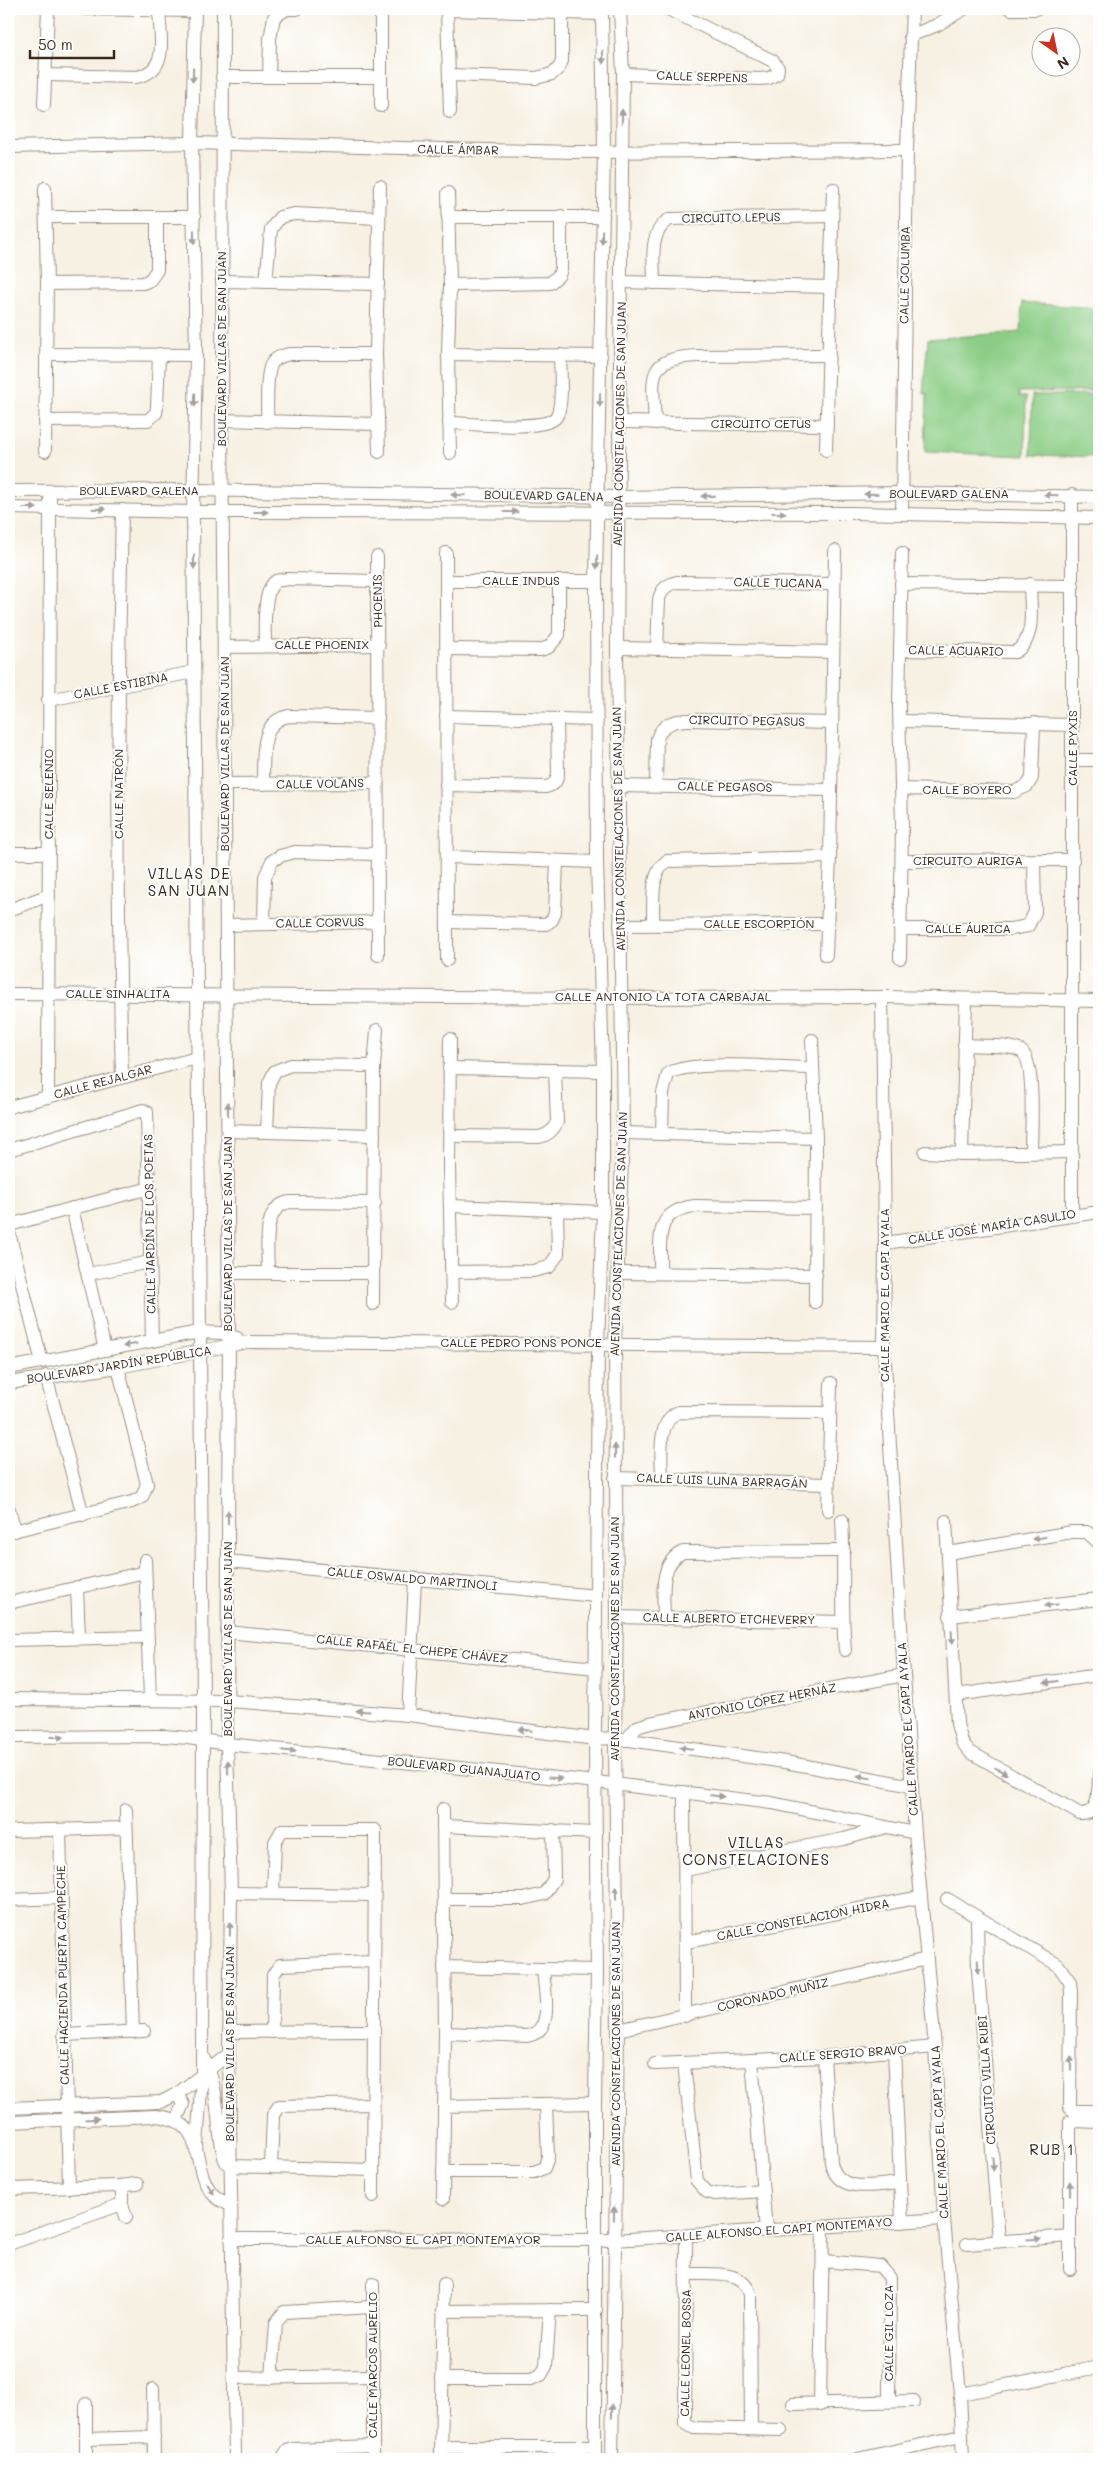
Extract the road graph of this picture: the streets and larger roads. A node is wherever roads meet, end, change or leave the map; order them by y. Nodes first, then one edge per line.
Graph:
1 (48, 9) edge
2 (86, 9) edge
3 (223, 9) edge
4 (297, 9) edge
5 (381, 9) edge
6 (620, 9) edge
7 (668, 9) edge
8 (912, 9) edge
9 (964, 9) edge
10 (1011, 9) edge
11 (1036, 9) edge
12 (195, 10) edge
13 (448, 10) edge
14 (159, 11) junction
15 (602, 11) edge
16 (562, 14) junction
17 (910, 36) junction
18 (623, 74) junction
19 (45, 75) junction
20 (450, 75) junction
21 (222, 77) junction
22 (269, 77) junction
23 (380, 77) junction
24 (44, 105) dead end
25 (381, 106) dead end
26 (450, 112) dead end
27 (192, 144) junction
28 (222, 144) junction
29 (9, 147) edge
30 (906, 150) junction
31 (604, 151) junction
32 (621, 151) junction
33 (380, 186) dead end
34 (46, 188) dead end
35 (833, 189) dead end
36 (448, 193) dead end
37 (157, 216) junction
38 (561, 216) junction
39 (832, 216) junction
40 (47, 217) junction
41 (194, 217) junction
42 (448, 217) junction
43 (603, 217) junction
44 (379, 218) junction
45 (222, 281) junction
46 (266, 282) junction
47 (621, 282) junction
48 (654, 283) junction
49 (47, 284) junction
50 (378, 284) junction
51 (450, 285) junction
52 (830, 287) junction
53 (47, 354) junction
54 (159, 354) junction
55 (376, 354) junction
56 (448, 354) junction
57 (196, 355) junction
58 (560, 355) junction
59 (829, 355) junction
60 (601, 356) junction
61 (222, 420) junction
62 (45, 421) junction
63 (267, 422) junction
64 (620, 422) junction
65 (450, 423) junction
66 (655, 423) junction
67 (378, 424) junction
68 (827, 425) junction
69 (826, 450) dead end
70 (45, 452) dead end
71 (379, 452) dead end
72 (450, 453) dead end
73 (193, 490) junction
74 (9, 491) edge
75 (49, 491) junction
76 (222, 492) junction
77 (902, 493) junction
78 (1072, 495) junction
79 (599, 497) junction
80 (620, 497) junction
81 (1099, 497) edge
82 (9, 508) edge
83 (50, 508) junction
84 (122, 510) junction
85 (193, 512) junction
86 (223, 512) junction
87 (618, 512) junction
88 (599, 513) junction
89 (902, 514) junction
90 (1073, 517) junction
91 (1099, 518) edge
92 (835, 551) dead end
93 (446, 553) dead end
94 (902, 553) dead end
95 (377, 557) dead end
96 (377, 581) junction
97 (446, 581) junction
98 (559, 581) junction
99 (596, 582) junction
100 (834, 584) junction
101 (901, 584) junction
102 (1030, 584) junction
103 (1073, 586) junction
104 (378, 645) junction
105 (265, 646) junction
106 (224, 647) junction
107 (617, 648) junction
108 (447, 649) junction
109 (657, 649) junction
110 (900, 650) junction
111 (833, 652) junction
112 (194, 672) junction
113 (119, 687) junction
114 (48, 700) junction
115 (446, 716) junction
116 (378, 718) junction
117 (557, 720) junction
118 (597, 720) junction
119 (900, 721) junction
120 (832, 723) junction
121 (1034, 723) junction
122 (1073, 725) junction
123 (1073, 760) junction
124 (1099, 760) edge
125 (376, 783) junction
126 (225, 784) junction
127 (263, 784) junction
128 (446, 784) junction
129 (656, 785) junction
130 (618, 786) junction
131 (831, 790) junction
132 (901, 790) junction
133 (9, 853) edge
134 (49, 853) junction
135 (377, 854) junction
136 (446, 857) junction
137 (830, 857) junction
138 (1034, 860) junction
139 (1073, 860) junction
140 (557, 861) junction
141 (902, 861) junction
142 (597, 862) junction
143 (49, 895) junction
144 (9, 910) edge
145 (377, 922) junction
146 (447, 922) junction
147 (264, 924) junction
148 (653, 924) junction
149 (827, 924) junction
150 (226, 925) junction
151 (620, 925) junction
152 (900, 929) junction
153 (378, 955) dead end
154 (826, 955) dead end
155 (900, 958) dead end
156 (447, 960) dead end
157 (9, 994) edge
158 (48, 994) junction
159 (118, 995) junction
160 (197, 995) junction
161 (227, 996) junction
162 (621, 997) junction
163 (882, 997) junction
164 (601, 998) junction
165 (966, 999) junction
166 (1073, 1000) junction
167 (1099, 1001) edge
168 (377, 1030) dead end
169 (450, 1039) dead end
170 (812, 1040) dead end
171 (964, 1045) junction
172 (197, 1058) junction
173 (374, 1066) junction
174 (449, 1068) junction
175 (812, 1068) junction
176 (555, 1070) junction
177 (603, 1071) junction
178 (122, 1077) junction
179 (48, 1097) junction
180 (9, 1107) edge
181 (228, 1131) junction
182 (267, 1132) junction
183 (623, 1133) junction
184 (662, 1133) junction
185 (374, 1134) junction
186 (450, 1136) junction
187 (816, 1138) junction
188 (9, 1150) edge
189 (925, 1152) dead end
190 (1031, 1152) junction
191 (1072, 1152) junction
192 (962, 1154) junction
193 (150, 1188) junction
194 (375, 1203) junction
195 (450, 1206) junction
196 (72, 1208) junction
197 (816, 1208) junction
198 (557, 1210) junction
199 (603, 1212) junction
200 (1099, 1212) edge
201 (1072, 1214) junction
202 (9, 1224) edge
203 (9, 1233) edge
204 (885, 1243) junction
205 (150, 1262) junction
206 (268, 1272) junction
207 (452, 1272) junction
208 (228, 1273) junction
209 (373, 1273) junction
210 (619, 1273) junction
211 (660, 1273) junction
212 (88, 1274) junction
213 (816, 1275) junction
214 (452, 1302) dead end
215 (815, 1302) dead end
216 (374, 1304) dead end
217 (200, 1332) junction
218 (152, 1341) junction
219 (229, 1341) junction
220 (616, 1343) junction
221 (598, 1344) junction
222 (884, 1347) junction
223 (105, 1350) junction
224 (200, 1351) junction
225 (42, 1362) junction
226 (118, 1367) junction
227 (9, 1368) edge
228 (46, 1376) junction
229 (9, 1383) edge
230 (831, 1383) dead end
231 (830, 1413) junction
232 (615, 1478) junction
233 (662, 1480) junction
234 (828, 1484) junction
235 (9, 1509) edge
236 (828, 1510) dead end
237 (83, 1515) junction
238 (842, 1520) dead end
239 (946, 1522) dead end
240 (12, 1532) edge
241 (1099, 1543) edge
242 (844, 1551) junction
243 (948, 1553) junction
244 (228, 1561) junction
245 (415, 1580) junction
246 (77, 1587) junction
247 (596, 1596) junction
248 (1099, 1599) edge
249 (9, 1603) edge
250 (950, 1616) junction
251 (617, 1617) junction
252 (664, 1619) junction
253 (842, 1622) junction
254 (227, 1632) junction
255 (148, 1637) junction
256 (79, 1638) junction
257 (9, 1640) edge
258 (413, 1649) junction
259 (845, 1650) dead end
260 (596, 1668) junction
261 (904, 1675) junction
262 (1099, 1675) edge
263 (956, 1695) junction
264 (9, 1699) edge
265 (150, 1699) junction
266 (204, 1700) junction
267 (229, 1701) junction
268 (408, 1715) junction
269 (9, 1738) edge
270 (595, 1739) junction
271 (620, 1739) junction
272 (202, 1740) junction
273 (227, 1744) junction
274 (1099, 1774) edge
275 (596, 1782) junction
276 (616, 1785) junction
277 (912, 1786) junction
278 (684, 1792) junction
279 (443, 1809) dead end
280 (126, 1810) dead end
281 (443, 1826) junction
282 (885, 1827) junction
283 (126, 1828) junction
284 (60, 1830) junction
285 (553, 1830) junction
286 (9, 1832) edge
287 (596, 1833) junction
288 (915, 1833) junction
289 (685, 1870) junction
290 (231, 1893) junction
291 (273, 1893) junction
292 (374, 1895) junction
293 (920, 1897) junction
294 (61, 1898) junction
295 (445, 1899) junction
296 (946, 1899) dead end
297 (9, 1900) edge
298 (977, 1919) junction
299 (686, 1942) junction
300 (928, 1959) junction
301 (373, 1962) junction
302 (444, 1967) junction
303 (543, 1969) junction
304 (597, 1970) junction
305 (685, 2016) junction
306 (618, 2030) junction
307 (373, 2031) junction
308 (229, 2032) junction
309 (272, 2032) junction
310 (445, 2033) junction
311 (64, 2035) junction
312 (935, 2047) junction
313 (894, 2050) junction
314 (229, 2054) junction
315 (824, 2057) junction
316 (752, 2060) junction
317 (655, 2064) dead end
318 (684, 2064) junction
319 (205, 2071) junction
320 (177, 2094) junction
321 (595, 2103) junction
322 (373, 2104) junction
323 (546, 2104) junction
324 (66, 2106) junction
325 (444, 2106) junction
326 (9, 2108) edge
327 (1099, 2111) edge
328 (67, 2120) junction
329 (176, 2121) junction
330 (9, 2122) edge
331 (1099, 2122) edge
332 (197, 2145) junction
333 (231, 2166) junction
334 (272, 2167) junction
335 (373, 2170) junction
336 (443, 2172) junction
337 (900, 2183) junction
338 (138, 2184) dead end
339 (118, 2186) junction
340 (69, 2188) junction
341 (9, 2189) edge
342 (763, 2192) junction
343 (373, 2196) dead end
344 (443, 2199) dead end
345 (122, 2204) junction
346 (230, 2205) junction
347 (126, 2217) dead end
348 (944, 2219) junction
349 (902, 2222) junction
350 (823, 2227) junction
351 (766, 2231) junction
352 (686, 2236) junction
353 (1070, 2236) junction
354 (231, 2239) junction
355 (614, 2240) junction
356 (596, 2241) junction
357 (998, 2241) junction
358 (9, 2244) edge
359 (967, 2244) dead end
360 (823, 2262) junction
361 (1070, 2269) dead end
362 (688, 2274) junction
363 (373, 2284) dead end
364 (444, 2284) dead end
365 (373, 2307) junction
366 (550, 2310) junction
367 (596, 2310) junction
368 (443, 2312) junction
369 (1099, 2367) edge
370 (373, 2376) junction
371 (234, 2378) junction
372 (272, 2378) junction
373 (442, 2379) junction
374 (153, 2389) dead end
375 (960, 2394) junction
376 (889, 2401) junction
377 (914, 2401) dead end
378 (86, 2404) dead end
379 (793, 2404) dead end
380 (820, 2404) junction
381 (751, 2428) junction
382 (781, 2430) dead end
383 (961, 2436) junction
384 (154, 2437) junction
385 (86, 2439) junction
386 (373, 2453) edge
387 (441, 2453) edge
388 (549, 2453) edge
389 (595, 2453) edge
390 (86, 2459) edge
391 (154, 2459) edge
392 (235, 2459) edge
393 (282, 2459) edge
394 (612, 2459) edge
395 (858, 2459) edge
396 (963, 2459) edge

1 - 19 street
2 - 14 street
3 - 21 street, BOULEVARD VILLAS DE SAN JUAN
4 - 22 street
5 - 23 street
6 - 18 street, AVENIDA CONSTELACIONES DE SAN JUAN
7 - 18 street, CALLE SERPENS
8 - 17 street, CALLE COLUMBA
9 - 17 street
10 - 11 street
12 - 14 street
12 -> 27 street, BOULEVARD VILLAS DE SAN JUAN
13 - 16 street
13 - 20 street
14 - 19 street
15 - 16 street
15 -> 31 street, AVENIDA CONSTELACIONES DE SAN JUAN
16 - 20 street
17 - 30 street, CALLE COLUMBA
32 -> 18 street, AVENIDA CONSTELACIONES DE SAN JUAN
19 - 24 street
20 - 26 street
21 - 22 street
21 - 28 street, BOULEVARD VILLAS DE SAN JUAN
22 - 23 street
23 - 25 street
27 - 28 street, CALLE ÁMBAR
27 - 29 street, CALLE ÁMBAR
27 - 41 street, BOULEVARD VILLAS DE SAN JUAN
28 - 31 street, CALLE ÁMBAR
28 - 45 street, BOULEVARD VILLAS DE SAN JUAN
30 - 32 street, CALLE ÁMBAR
30 - 77 street, CALLE COLUMBA
31 - 32 street, CALLE ÁMBAR
31 - 43 street, AVENIDA CONSTELACIONES DE SAN JUAN
32 - 47 street, AVENIDA CONSTELACIONES DE SAN JUAN
33 - 44 street
34 - 40 street
35 - 39 street, CIRCUITO CETUS
36 - 42 street
37 - 40 street
37 - 41 street
37 - 49 street
38 - 42 street
38 - 43 street
38 - 51 street
39 - 48 street, CIRCUITO LEPUS
39 - 52 street, CIRCUITO CETUS
40 - 49 street
41 -> 57 street, BOULEVARD VILLAS DE SAN JUAN
42 - 51 street
43 -> 60 street, AVENIDA CONSTELACIONES DE SAN JUAN
44 - 46 street
44 - 50 street
45 - 46 street
45 - 61 street, BOULEVARD VILLAS DE SAN JUAN
46 - 50 street
47 - 48 street
47 - 64 street, AVENIDA CONSTELACIONES DE SAN JUAN
48 - 52 street
49 - 53 street
50 - 55 street
51 - 56 street
52 - 59 street, CIRCUITO CETUS
53 - 54 street
53 - 62 street
54 - 57 street
54 - 62 street
55 - 63 street
55 - 67 street
56 - 58 street
56 - 65 street
57 -> 73 street, BOULEVARD VILLAS DE SAN JUAN
58 - 60 street
58 - 65 street
59 - 66 street
59 - 68 street, CIRCUITO CETUS
60 -> 79 street, AVENIDA CONSTELACIONES DE SAN JUAN
61 - 63 street
61 - 76 street, BOULEVARD VILLAS DE SAN JUAN
62 - 70 street
63 - 67 street
64 - 66 street, CIRCUITO CETUS
64 - 80 street, AVENIDA CONSTELACIONES DE SAN JUAN
65 - 72 street
66 - 68 street, CIRCUITO CETUS
67 - 71 street
68 - 69 street
73 - 75 street, BOULEVARD GALENA
73 - 76 street, BOULEVARD GALENA
73 - 85 street, BOULEVARD VILLAS DE SAN JUAN
74 - 75 street, BOULEVARD GALENA
75 - 83 street, CALLE SELENIO
79 -> 76 street, BOULEVARD GALENA
76 - 86 street, BOULEVARD VILLAS DE SAN JUAN
78 -> 77 street, BOULEVARD GALENA
77 -> 80 street, BOULEVARD GALENA
77 - 89 street, CALLE COLUMBA
78 - 81 street, BOULEVARD GALENA
78 - 90 street, CALLE PYXIS
79 - 80 street, BOULEVARD GALENA
79 - 88 street, AVENIDA CONSTELACIONES DE SAN JUAN
80 - 87 street, AVENIDA CONSTELACIONES DE SAN JUAN
82 -> 83 street, BOULEVARD GALENA
83 -> 84 street, BOULEVARD GALENA
83 - 114 street, CALLE SELENIO
84 - 85 street, BOULEVARD GALENA
84 - 113 street, CALLE NATRÓN
85 - 86 street, BOULEVARD GALENA
85 -> 112 street, BOULEVARD VILLAS DE SAN JUAN
86 -> 88 street, BOULEVARD GALENA
86 - 106 street, BOULEVARD VILLAS DE SAN JUAN
87 - 88 street, BOULEVARD GALENA
87 -> 89 street, BOULEVARD GALENA
87 - 107 street, AVENIDA CONSTELACIONES DE SAN JUAN
88 -> 99 street, AVENIDA CONSTELACIONES DE SAN JUAN
89 - 90 street, BOULEVARD GALENA
90 - 91 street, BOULEVARD GALENA
90 - 103 street, CALLE PYXIS
92 - 100 street
93 - 97 street
94 - 101 street, CALLE ACUARIO
95 - 96 street, PHOENIS
96 - 104 street, PHOENIS
96 - 105 street, CALLE PHOENIX
97 - 98 street, CALLE INDUS
97 - 108 street
98 - 99 street, CALLE INDUS
98 - 108 street
99 - 118 street, AVENIDA CONSTELACIONES DE SAN JUAN
100 - 109 street, CALLE TUCANA
100 - 111 street, CALLE TUCANA
101 - 102 street
101 - 110 street, CALLE ACUARIO
102 - 103 street
102 - 110 street, CALLE ACUARIO
103 - 122 street, CALLE PYXIS
104 - 105 street, CALLE PHOENIX
104 - 116 street, CALLE VOLANS
105 - 106 street, CALLE PHOENIX
106 - 126 street, BOULEVARD VILLAS DE SAN JUAN
107 - 109 street
107 - 130 street, AVENIDA CONSTELACIONES DE SAN JUAN
108 - 115 street
109 - 111 street
110 - 119 street
111 - 120 street
112 - 113 street, CALLE ESTIBINA
112 - 160 street, BOULEVARD VILLAS DE SAN JUAN
113 - 114 street, CALLE ESTIBINA
113 - 159 street, CALLE NATRÓN
114 - 134 street, CALLE SELENIO
115 - 117 street
115 - 128 street
116 - 125 street, CALLE VOLANS
116 - 127 street, CALLE VOLANS
117 - 118 street
117 - 128 street
118 - 142 street, AVENIDA CONSTELACIONES DE SAN JUAN
119 - 121 street
119 - 132 street
120 - 129 street, CIRCUITO PEGASUS
120 - 131 street
121 - 122 street
121 - 132 street, CALLE BOYERO
122 - 123 street, CALLE PYXIS
123 - 124 street
123 - 139 street, CALLE PYXIS
125 - 127 street, CALLE VOLANS
125 - 135 street, CALLE VOLANS
126 - 127 street, CALLE VOLANS
126 - 150 street, BOULEVARD VILLAS DE SAN JUAN
128 - 136 street
129 - 130 street, CALLE PEGASOS
129 - 131 street, CALLE PEGASOS
130 - 151 street, AVENIDA CONSTELACIONES DE SAN JUAN
131 - 137 street, CALLE ESCORPIÓN
132 - 141 street
133 - 134 street
134 - 143 street, CALLE SELENIO
135 - 145 street, CALLE CORVUS
135 - 147 street, CALLE CORVUS
136 - 140 street
136 - 146 street
137 - 148 street
137 - 149 street, CALLE ESCORPIÓN
138 - 139 street, CIRCUITO AURIGA
138 - 141 street, CIRCUITO AURIGA
138 - 152 street, CALLE ÁURICA
139 - 166 street, CALLE PYXIS
140 - 142 street
140 - 146 street
141 - 152 street, CIRCUITO AURIGA
142 - 164 street, AVENIDA CONSTELACIONES DE SAN JUAN
143 - 144 street
143 - 158 street, CALLE SELENIO
145 - 147 street, CALLE CORVUS
145 - 153 street, CALLE CORVUS
146 - 156 street
147 - 150 street, CALLE CORVUS
148 - 149 street, CALLE ESCORPIÓN
148 - 151 street, CALLE ESCORPIÓN
149 - 154 street
150 - 161 street, BOULEVARD VILLAS DE SAN JUAN
151 - 162 street, AVENIDA CONSTELACIONES DE SAN JUAN
152 - 155 street, CIRCUITO AURIGA
157 - 158 street, CALLE SINHALITA
158 - 159 street, CALLE SINHALITA
158 - 179 street, CALLE SELENIO
159 - 160 street, CALLE SINHALITA
159 - 178 street, CALLE NATRÓN
160 - 161 street, CALLE SINHALITA
160 - 172 street, BOULEVARD VILLAS DE SAN JUAN
161 - 164 street, CALLE ANTONIO LA TOTA CARBAJAL
181 -> 161 street, BOULEVARD VILLAS DE SAN JUAN
162 - 163 street, CALLE ANTONIO LA TOTA CARBAJAL
162 - 164 street, CALLE ANTONIO LA TOTA CARBAJAL
162 - 183 street, AVENIDA CONSTELACIONES DE SAN JUAN
163 - 165 street, CALLE ANTONIO LA TOTA CARBAJAL
163 - 204 street, CALLE MARIO EL CAPI AYALA
164 - 177 street, AVENIDA CONSTELACIONES DE SAN JUAN
165 - 166 street, CALLE ANTONIO LA TOTA CARBAJAL
165 - 171 street
166 - 167 street, CALLE ANTONIO LA TOTA CARBAJAL
166 - 191 street, CALLE PYXIS
168 - 173 street
169 - 174 street
170 - 175 street
171 - 190 street
171 - 192 street
172 - 178 street, CALLE REJALGAR
172 - 217 street, BOULEVARD VILLAS DE SAN JUAN
173 - 182 street
173 - 185 street
174 - 176 street
174 - 186 street
175 - 184 street
175 - 187 street
176 - 177 street
176 - 186 street
177 - 199 street, AVENIDA CONSTELACIONES DE SAN JUAN
178 - 179 street, CALLE REJALGAR
179 - 180 street, CALLE REJALGAR
181 - 182 street
181 - 208 street, BOULEVARD VILLAS DE SAN JUAN
182 - 185 street
183 - 184 street
183 - 210 street, AVENIDA CONSTELACIONES DE SAN JUAN
184 - 187 street
185 - 194 street
186 - 195 street
187 - 197 street
188 - 193 street, CALLE JARDÍN DE LOS POETAS
189 - 192 street
190 - 191 street
190 - 192 street
191 - 201 street, CALLE PYXIS
193 - 196 street
193 - 205 street, CALLE JARDÍN DE LOS POETAS
194 - 206 street
194 - 209 street
195 - 198 street
195 - 207 street
196 - 202 street
196 - 212 street
197 - 211 street
197 - 213 street
198 - 199 street
198 - 207 street
199 - 221 street, AVENIDA CONSTELACIONES DE SAN JUAN
200 - 201 street, CALLE JOSÉ MARÍA CASULIO
201 - 204 street, CALLE JOSÉ MARÍA CASULIO
203 - 225 street
204 - 222 street, CALLE MARIO EL CAPI AYALA
205 - 212 street
205 - 218 street, CALLE JARDÍN DE LOS POETAS
206 - 208 street
206 - 209 street
207 - 214 street
208 - 219 street, BOULEVARD VILLAS DE SAN JUAN
209 - 216 street
210 - 211 street
210 - 220 street, AVENIDA CONSTELACIONES DE SAN JUAN
211 - 213 street
212 - 223 street
213 - 215 street
217 - 218 street, BOULEVARD JARDÍN REPÚBLICA
217 - 219 street, BOULEVARD JARDÍN REPÚBLICA
217 - 224 street, BOULEVARD VILLAS DE SAN JUAN
218 -> 223 street, BOULEVARD JARDÍN REPÚBLICA
219 - 221 street, CALLE PEDRO PONS PONCE
219 - 224 street, BOULEVARD JARDÍN REPÚBLICA
244 -> 219 street, BOULEVARD VILLAS DE SAN JUAN
220 - 221 street, CALLE PEDRO PONS PONCE
220 - 222 street, CALLE PEDRO PONS PONCE
232 -> 220 street, AVENIDA CONSTELACIONES DE SAN JUAN
221 - 247 street, AVENIDA CONSTELACIONES DE SAN JUAN
222 - 261 street, CALLE MARIO EL CAPI AYALA
223 - 225 street, BOULEVARD JARDÍN REPÚBLICA
224 - 226 street, BOULEVARD JARDÍN REPÚBLICA
224 - 266 street, BOULEVARD VILLAS DE SAN JUAN
225 - 227 street, BOULEVARD JARDÍN REPÚBLICA
226 - 228 street, BOULEVARD JARDÍN REPÚBLICA
226 - 237 street
228 - 229 street, BOULEVARD JARDÍN REPÚBLICA
228 - 237 street
230 - 231 street
231 - 233 street
231 - 234 street
232 - 233 street, CALLE LUIS LUNA BARRAGÁN
232 - 251 street, AVENIDA CONSTELACIONES DE SAN JUAN
233 - 234 street, CALLE LUIS LUNA BARRAGÁN
234 - 236 street
235 - 240 street
237 - 240 street
238 - 242 street
239 - 243 street
241 -> 243 street
242 - 252 street
242 - 253 street
243 - 250 street
244 - 245 street, CALLE OSWALDO MARTINOLI
244 - 254 street, BOULEVARD VILLAS DE SAN JUAN
245 - 247 street, CALLE OSWALDO MARTINOLI
245 - 258 street
246 - 249 street
246 - 255 street
246 - 256 street
247 - 260 street, AVENIDA CONSTELACIONES DE SAN JUAN
248 -> 250 street
250 -> 263 street
251 - 252 street, CALLE ALBERTO ETCHEVERRY
251 - 271 street, AVENIDA CONSTELACIONES DE SAN JUAN
252 - 253 street, CALLE ALBERTO ETCHEVERRY
253 - 259 street
254 - 258 street, CALLE RAFAÉL EL CHEPE CHÁVEZ
254 - 267 street, BOULEVARD VILLAS DE SAN JUAN
255 - 256 street
255 - 265 street
256 - 257 street
258 - 260 street, CALLE RAFAÉL EL CHEPE CHÁVEZ
258 - 268 street
260 - 270 street, AVENIDA CONSTELACIONES DE SAN JUAN
261 - 271 street, ANTONIO LÓPEZ HERNÁZ
261 - 277 street, CALLE MARIO EL CAPI AYALA
262 -> 263 street
263 -> 274 street
264 - 265 street
265 - 266 street
266 - 267 street
266 - 272 street, BOULEVARD VILLAS DE SAN JUAN
268 -> 267 street
267 - 273 street, BOULEVARD VILLAS DE SAN JUAN
270 -> 268 street
269 -> 272 street, BOULEVARD GUANAJUATO
270 - 271 street
270 - 275 street, AVENIDA CONSTELACIONES DE SAN JUAN
271 - 276 street, AVENIDA CONSTELACIONES DE SAN JUAN
277 -> 271 street
272 - 273 street, BOULEVARD GUANAJUATO
272 - 319 street, BOULEVARD VILLAS DE SAN JUAN
273 -> 275 street, BOULEVARD GUANAJUATO
290 -> 273 street, BOULEVARD VILLAS DE SAN JUAN
275 - 276 street, BOULEVARD GUANAJUATO
275 - 287 street, AVENIDA CONSTELACIONES DE SAN JUAN
276 - 278 street, BOULEVARD GUANAJUATO
306 -> 276 street, AVENIDA CONSTELACIONES DE SAN JUAN
277 - 288 street, CALLE MARIO EL CAPI AYALA
278 -> 282 street, BOULEVARD GUANAJUATO
278 - 289 street
279 - 281 street
280 - 283 street
281 - 285 street
281 - 295 street
282 - 288 street, BOULEVARD GUANAJUATO
282 - 289 street
283 - 284 street
283 - 311 street
284 - 286 street
284 - 294 street, CALLE HACIENDA PUERTA CAMPECHE
285 - 287 street
285 - 295 street
287 - 304 street, AVENIDA CONSTELACIONES DE SAN JUAN
288 - 293 street, CALLE MARIO EL CAPI AYALA
289 - 299 street
290 - 291 street
308 -> 290 street, BOULEVARD VILLAS DE SAN JUAN
291 - 292 street
291 - 292 street
292 - 301 street
293 - 299 street, CALLE CONSTELACION HIDRA
293 - 300 street, CALLE MARIO EL CAPI AYALA
294 - 297 street
294 - 311 street, CALLE HACIENDA PUERTA CAMPECHE
295 - 302 street
296 - 298 street
327 -> 298 street
298 -> 357 street, CIRCUITO VILLA RUBI
299 - 305 street
300 - 305 street, CORONADO MUÑIZ
300 - 312 street, CALLE MARIO EL CAPI AYALA
301 - 307 street
301 - 309 street
302 - 303 street
302 - 310 street
303 - 304 street
303 - 310 street
304 - 321 street, AVENIDA CONSTELACIONES DE SAN JUAN
305 - 306 street, CORONADO MUÑIZ
355 -> 306 street, AVENIDA CONSTELACIONES DE SAN JUAN
307 - 309 street
307 - 322 street
308 - 309 street
308 - 314 street, BOULEVARD VILLAS DE SAN JUAN
310 - 325 street
311 - 324 street, CALLE HACIENDA PUERTA CAMPECHE
312 - 313 street, CALLE SERGIO BRAVO
312 - 348 street, CALLE MARIO EL CAPI AYALA
313 - 315 street, CALLE SERGIO BRAVO
313 - 337 street
314 - 319 street
314 - 333 street, BOULEVARD VILLAS DE SAN JUAN
315 - 316 street, CALLE SERGIO BRAVO
315 - 337 street
316 - 318 street, CALLE SERGIO BRAVO
316 - 342 street
317 - 318 street, CALLE SERGIO BRAVO
318 - 342 street
319 - 320 street
319 - 332 street
319 - 333 street
320 - 324 street
320 - 329 street
321 - 323 street
321 - 356 street, AVENIDA CONSTELACIONES DE SAN JUAN
322 - 334 street
322 - 335 street
323 - 325 street
323 - 336 street
324 - 326 street
324 - 328 street, CALLE HACIENDA PUERTA CAMPECHE
325 - 336 street
328 -> 329 street
328 - 330 street
328 - 340 street, CALLE HACIENDA PUERTA CAMPECHE
329 - 332 street
353 -> 331 street
332 -> 346 street
333 - 334 street
333 - 346 street, BOULEVARD VILLAS DE SAN JUAN
334 - 335 street
335 - 343 street
336 - 344 street
337 - 349 street
338 - 339 street
339 - 340 street
339 - 345 street
340 - 341 street
342 - 351 street
345 - 347 street
345 - 358 street
346 - 354 street, BOULEVARD VILLAS DE SAN JUAN
348 - 349 street, CALLE ALFONSO EL CAPI MONTEMAYO
348 - 375 street, CALLE MARIO EL CAPI AYALA
349 - 350 street, CALLE ALFONSO EL CAPI MONTEMAYO
350 - 351 street, CALLE ALFONSO EL CAPI MONTEMAYO
350 - 360 street
351 - 352 street, CALLE ALFONSO EL CAPI MONTEMAYO
352 - 355 street, CALLE ALFONSO EL CAPI MONTEMAYO
352 - 362 street, CALLE LEONEL BOSSA
357 -> 353 street
353 - 361 street
354 - 356 street, CALLE ALFONSO EL CAPI MONTEMAYOR
354 - 371 street, BOULEVARD VILLAS DE SAN JUAN
355 - 356 street, CALLE ALFONSO EL CAPI MONTEMAYOR
394 -> 355 street, AVENIDA CONSTELACIONES DE SAN JUAN
356 - 367 street, AVENIDA CONSTELACIONES DE SAN JUAN
357 - 359 street
360 - 376 street, CALLE GIL LOZA
360 - 380 street
362 - 381 street, CALLE LEONEL BOSSA
362 - 381 street, CALLE LEONEL BOSSA
363 - 365 street, CALLE MARCOS AURELIO
364 - 368 street
365 - 370 street, CALLE MARCOS AURELIO
365 - 372 street
366 - 367 street
366 - 368 street
366 - 373 street
367 - 389 street, AVENIDA CONSTELACIONES DE SAN JUAN
368 - 373 street
369 - 375 street
370 - 372 street
370 - 386 street, CALLE MARCOS AURELIO
371 - 372 street
371 - 392 street, BOULEVARD VILLAS DE SAN JUAN
373 - 387 street
374 - 384 street
375 - 383 street, CALLE MARIO EL CAPI AYALA
376 - 377 street
376 - 380 street
378 - 385 street
379 - 380 street
381 - 382 street, CALLE LEONEL BOSSA
383 - 395 street
383 - 396 street, CALLE MARIO EL CAPI AYALA
384 - 385 street
384 - 391 street
385 - 390 street
386 - 393 street, CALLE MARCOS AURELIO
387 - 388 street
388 - 389 street

